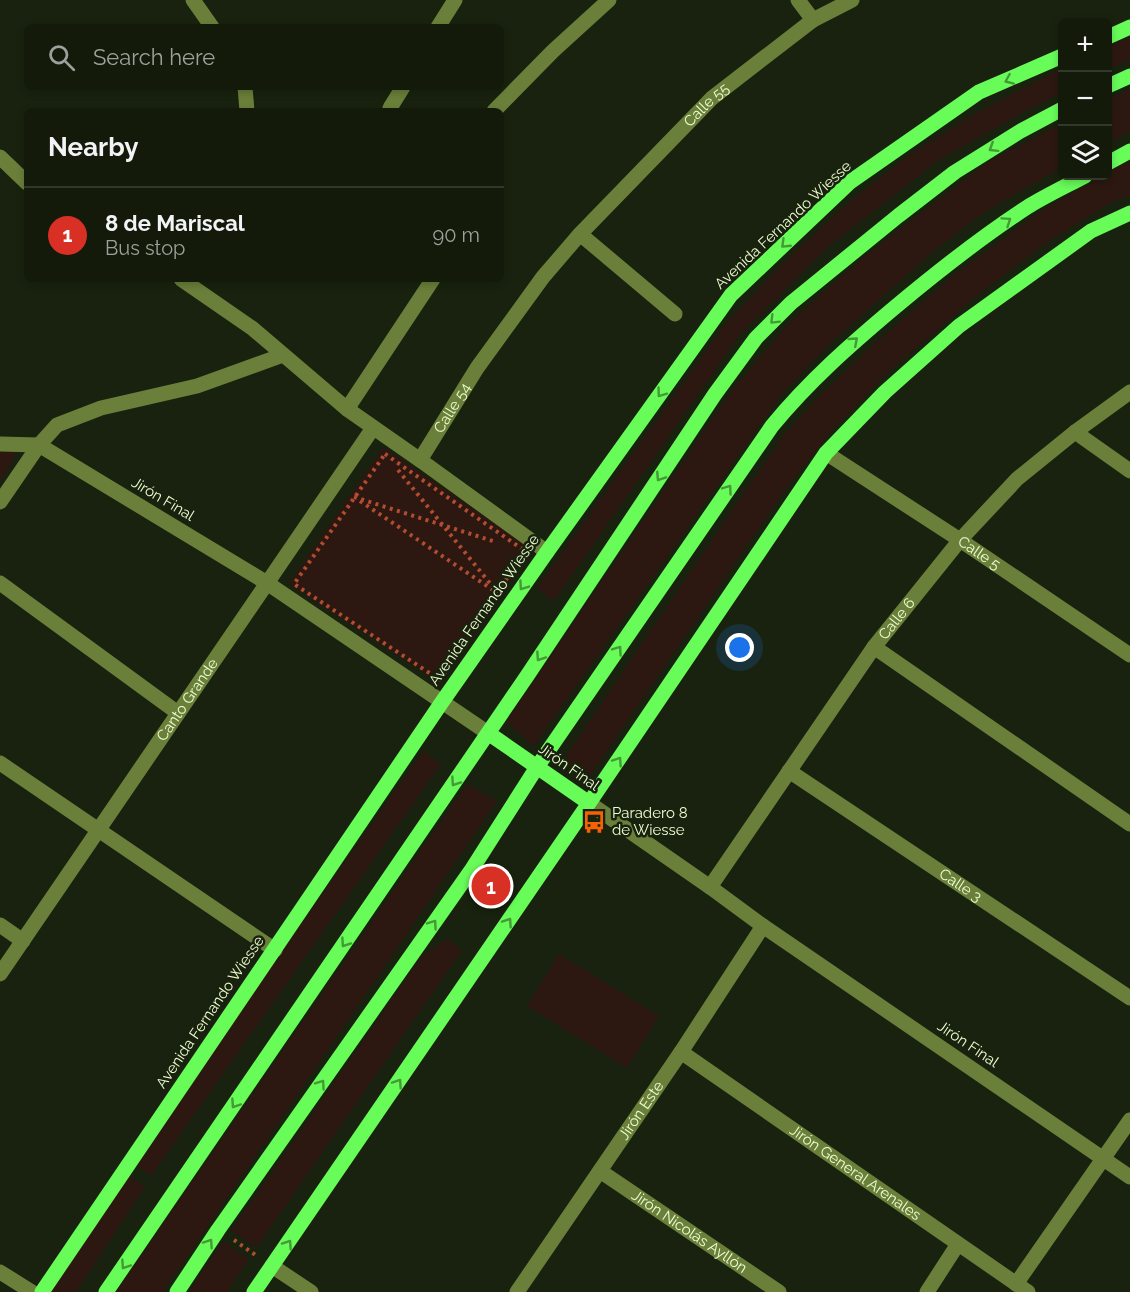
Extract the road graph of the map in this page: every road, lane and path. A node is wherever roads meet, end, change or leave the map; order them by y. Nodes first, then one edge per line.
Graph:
1 (193, 0) edge
2 (454, 0) edge
3 (609, 0) edge
4 (798, 0) edge
5 (852, 0) edge
6 (813, 20) junction
7 (210, 24) edge
8 (440, 24) edge
9 (1130, 27) edge
10 (1112, 35) edge
11 (1058, 58) edge
12 (1130, 75) edge
13 (1112, 84) edge
14 (245, 90) edge
15 (401, 90) edge
16 (247, 108) edge
17 (390, 108) dead end
18 (498, 108) edge
19 (1058, 111) edge
20 (1130, 151) edge
21 (0, 157) edge
22 (1112, 160) edge
23 (24, 180) edge
24 (1077, 180) edge
25 (1130, 213) edge
26 (580, 234) junction
27 (185, 282) edge
28 (431, 282) edge
29 (675, 314) dead end
30 (283, 355) junction
31 (1130, 392) edge
32 (347, 409) junction
33 (374, 428) junction
34 (1075, 432) junction
35 (0, 444) edge
36 (39, 445) junction
37 (826, 453) junction
38 (385, 454) junction
39 (420, 460) junction
40 (1130, 471) edge
41 (354, 497) junction
42 (0, 502) edge
43 (442, 525) junction
44 (960, 540) junction
45 (547, 552) junction
46 (0, 583) edge
47 (267, 583) junction
48 (294, 584) dead end
49 (874, 647) junction
50 (1130, 656) edge
51 (442, 702) junction
52 (178, 713) junction
53 (488, 734) junction
54 (0, 763) edge
55 (537, 767) junction
56 (789, 771) junction
57 (589, 803) junction
58 (1130, 824) edge
59 (99, 829) junction
60 (710, 887) junction
61 (0, 925) edge
62 (764, 926) junction
63 (23, 941) junction
64 (275, 950) junction
65 (0, 974) edge
66 (1130, 998) edge
67 (681, 1052) junction
68 (1130, 1120) edge
69 (1104, 1159) junction
70 (600, 1171) junction
71 (1130, 1177) edge
72 (218, 1230) junction
73 (958, 1244) junction
74 (272, 1266) junction
75 (4, 1280) edge
76 (1022, 1288) edge
77 (524, 1290) edge
78 (32, 1292) edge
79 (42, 1292) edge
80 (106, 1292) edge
81 (177, 1292) edge
82 (254, 1292) edge
83 (311, 1292) edge
84 (779, 1292) edge
85 (927, 1292) edge

1 - 7 street
2 - 8 street
3 - 18 street
4 - 6 street
5 - 6 street, Calle 55
6 - 26 street, Calle 55
9 - 10 main road
11 -> 45 main road, Avenida Fernando Wiesse
12 - 13 main road
14 - 16 street
15 - 17 street
19 -> 53 main road
20 - 22 main road
21 - 23 street
55 -> 24 main road
25 - 37 main road
26 - 29 street
26 - 39 street, Calle 54
27 - 30 street
28 - 32 street
30 - 32 street
30 - 36 street
31 - 34 street, Calle 6
32 - 33 street
33 - 39 street
33 - 47 street, Canto Grande
34 - 40 street
34 - 44 street, Calle 6
35 - 36 street, Jirón Final
36 - 42 street
36 - 47 street, Jirón Final
37 - 44 street, Calle 5
57 -> 37 main road
38 - 41 path
38 - 43 path
38 - 43 path
39 - 45 street
41 - 43 path
41 - 43 path
41 - 48 path
44 - 49 street, Calle 6
44 - 50 street, Calle 5
45 -> 51 main road, Avenida Fernando Wiesse
46 - 52 street
47 - 51 street, Jirón Final
47 - 52 street, Canto Grande
49 - 56 street, Calle 6
49 - 58 street
51 - 53 street, Jirón Final
51 - 64 main road, Avenida Fernando Wiesse
52 - 59 street, Canto Grande
53 - 55 main road, Jirón Final
53 -> 80 main road
54 - 59 street
55 - 57 main road, Jirón Final
72 -> 55 main road
56 - 60 street, Calle 6
56 - 66 street, Calle 3
57 - 60 street, Jirón Final
74 -> 57 main road
59 - 63 street, Canto Grande
59 - 64 street
60 - 62 street, Jirón Final
61 - 63 street
62 - 67 street, Jirón Este
62 - 69 street, Jirón Final
63 - 65 street, Canto Grande
64 - 79 main road, Avenida Fernando Wiesse
67 - 70 street, Jirón Este
67 - 73 street, Jirón General Arenales
68 - 69 street
69 - 71 street, Jirón Final
69 - 76 street
70 - 77 street, Jirón Este
70 - 84 street, Jirón Nicolás Ayllón
72 - 74 path
81 -> 72 main road
73 - 76 street, Jirón General Arenales
73 - 85 street
74 - 82 main road
74 - 83 street
75 - 78 street

